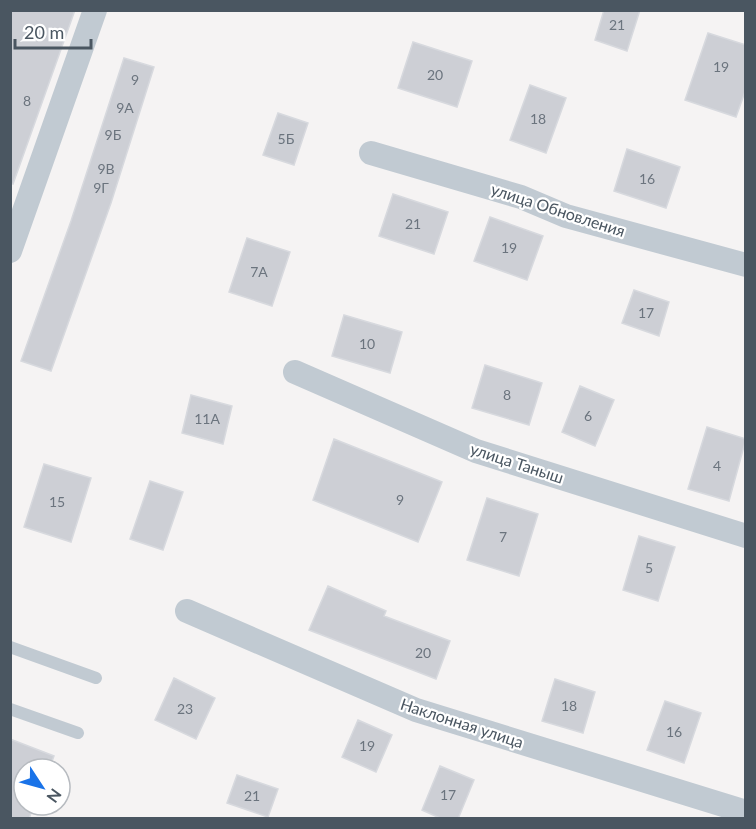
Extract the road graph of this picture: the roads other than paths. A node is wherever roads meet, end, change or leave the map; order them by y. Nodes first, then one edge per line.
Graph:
1 (95, 10) edge
2 (371, 153) dead end
3 (10, 251) edge
4 (746, 265) edge
5 (295, 372) dead end
6 (746, 536) edge
7 (187, 611) dead end
8 (10, 647) edge
9 (96, 678) dead end
10 (10, 709) edge
11 (78, 733) dead end
12 (746, 812) edge

1 - 3 street
2 - 4 street, улица Обновления
5 - 6 street, улица Таныш
7 - 12 street, Наклонная улица
8 - 9 lane
10 - 11 lane

